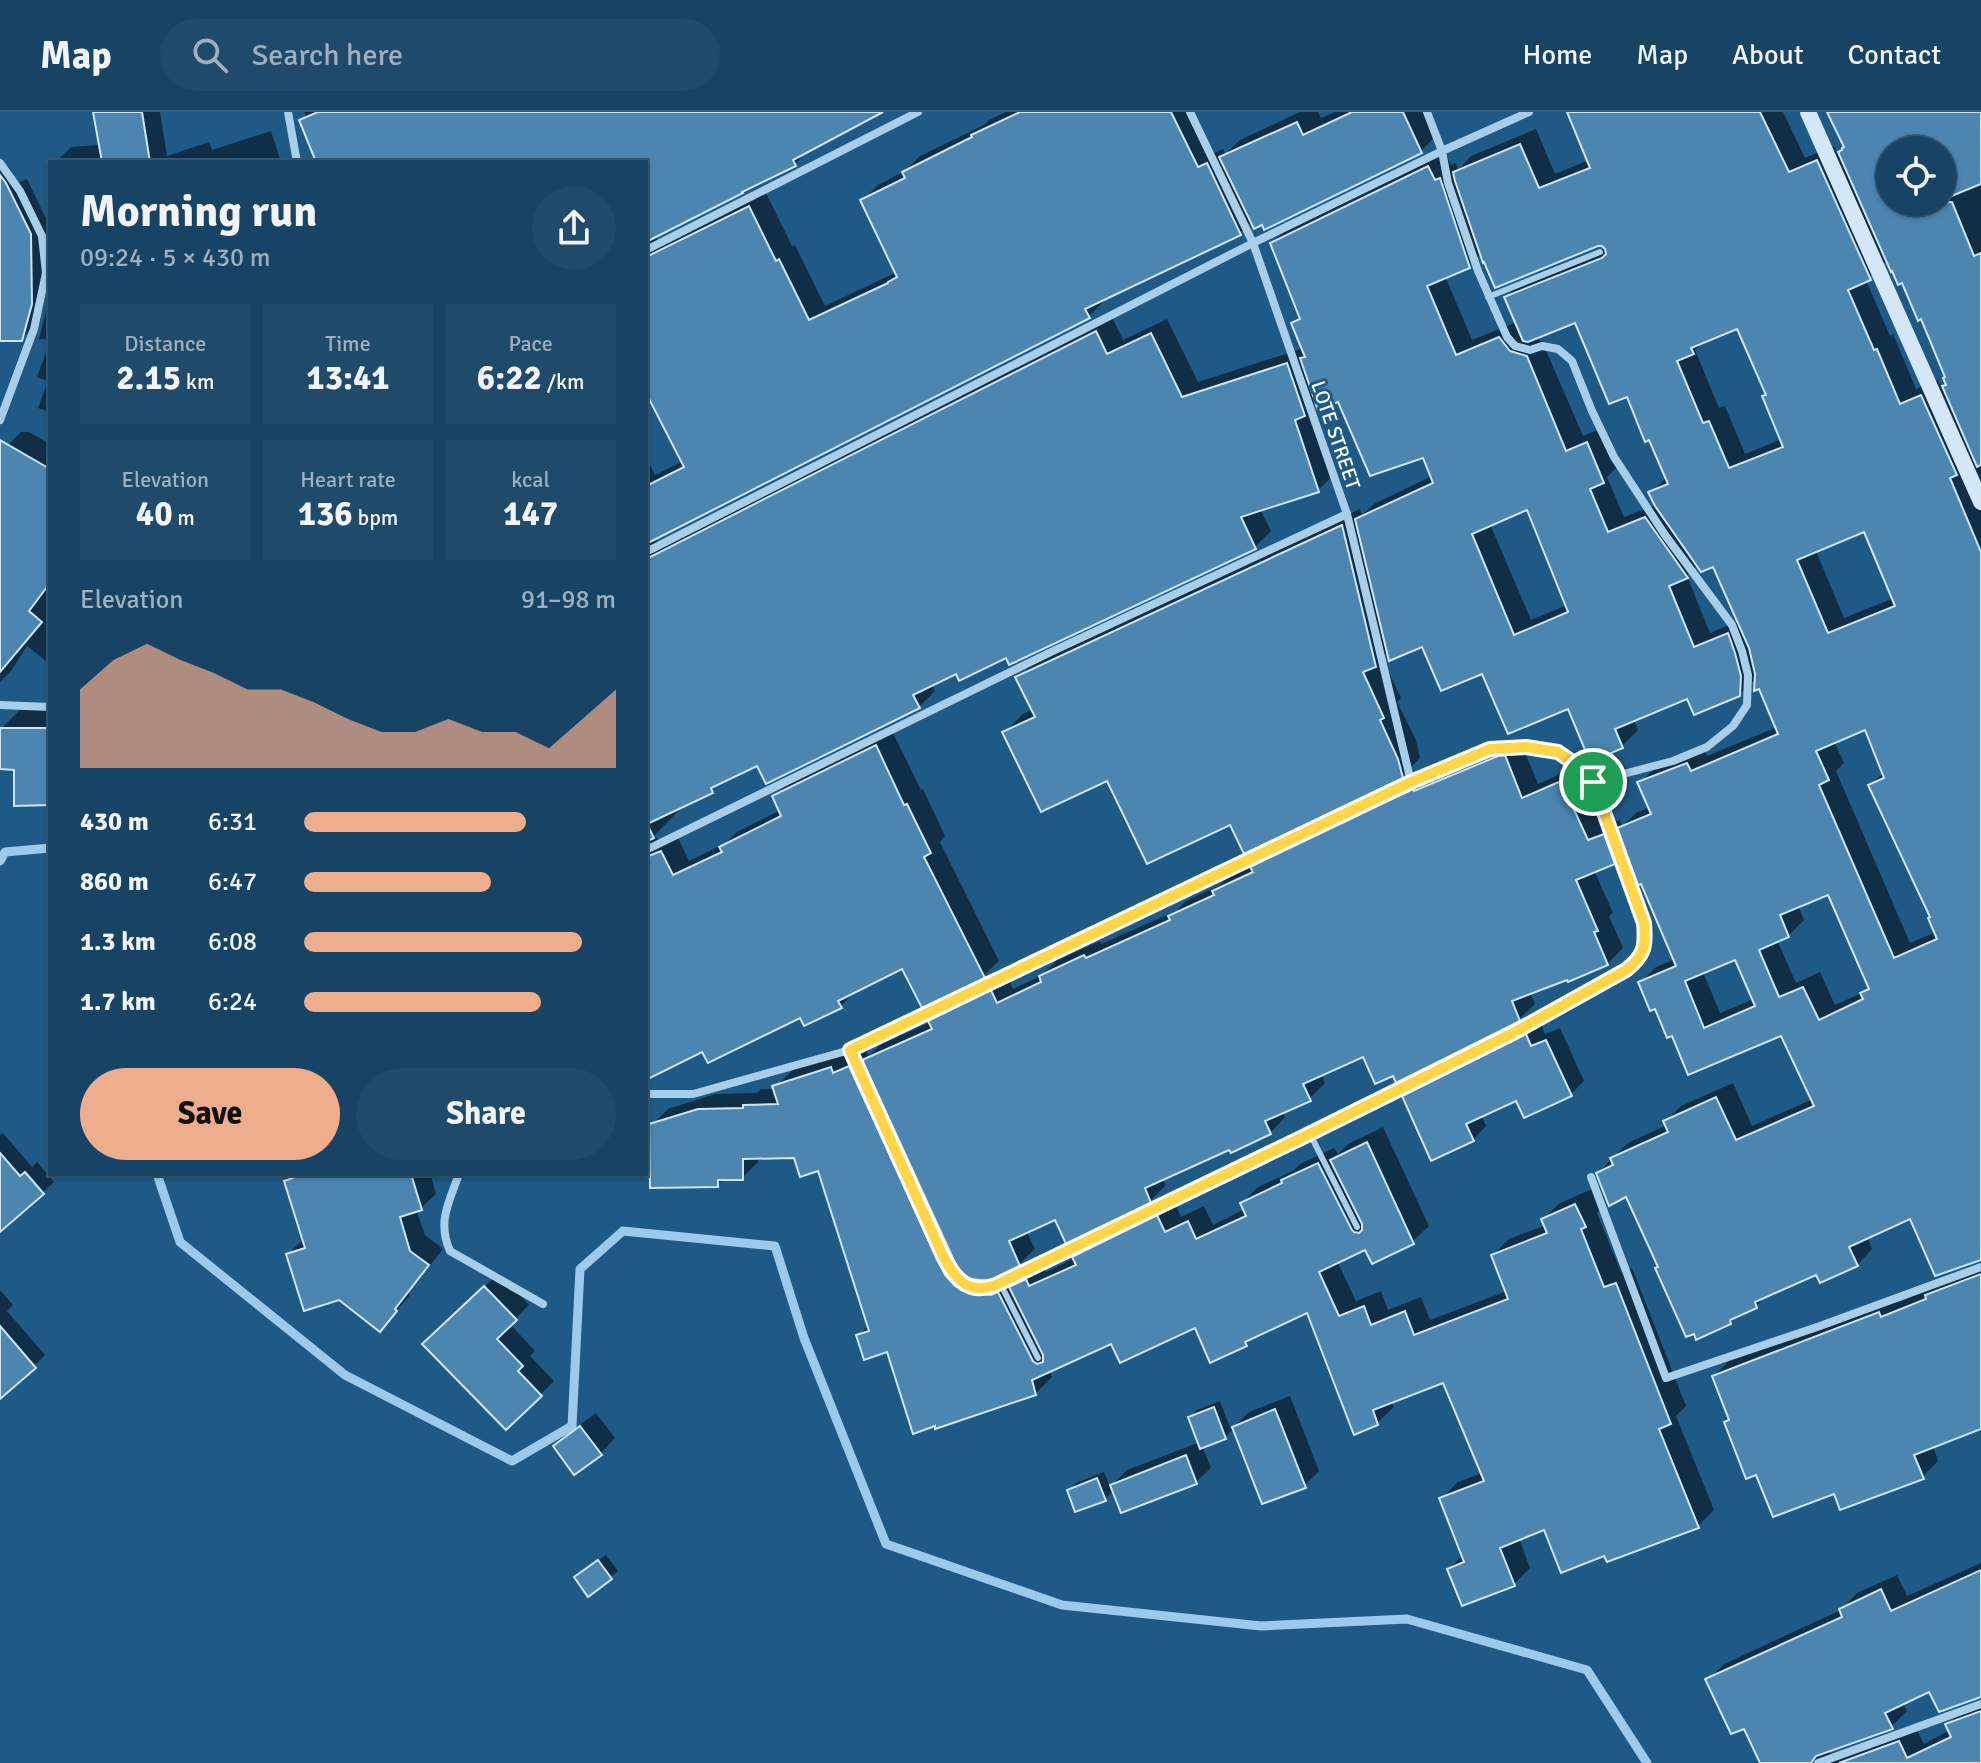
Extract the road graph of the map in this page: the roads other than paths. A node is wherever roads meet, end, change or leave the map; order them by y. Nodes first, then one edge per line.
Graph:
1 (918, 112) edge
2 (1190, 112) edge
3 (1427, 112) edge
4 (1529, 112) edge
5 (1808, 112) edge
6 (292, 113) edge
7 (1442, 151) junction
8 (297, 160) edge
9 (0, 163) edge
10 (1253, 243) junction
11 (648, 249) edge
12 (1600, 252) dead end
13 (1488, 297) junction
14 (0, 420) edge
15 (1981, 502) edge
16 (1347, 514) junction
17 (648, 551) edge
18 (0, 705) edge
19 (48, 707) edge
20 (1411, 782) junction
21 (1593, 782) junction
22 (648, 849) edge
23 (850, 1050) junction
24 (648, 1094) edge
25 (1310, 1134) junction
26 (458, 1176) edge
27 (1591, 1177) dead end
28 (1357, 1227) dead end
29 (1981, 1267) edge
30 (1000, 1283) junction
31 (543, 1304) dead end
32 (1038, 1358) dead end
33 (1981, 1704) edge
34 (1818, 1763) edge

1 - 11 street
2 - 10 street, LOTE STREET
3 - 7 street
4 - 7 street
5 - 15 main road
6 - 8 street
7 - 10 street
7 - 13 street
9 - 14 street
10 - 16 street, LOTE STREET
10 - 17 street
12 - 13 lane
13 - 21 street
16 - 20 street, LOTE STREET
16 - 22 street
18 - 19 street
20 - 21 street
20 - 23 street
21 - 25 street
23 - 24 street
23 - 30 street
25 - 28 lane
25 - 30 street
26 - 31 street
27 - 29 street
30 - 32 lane
33 - 34 street

